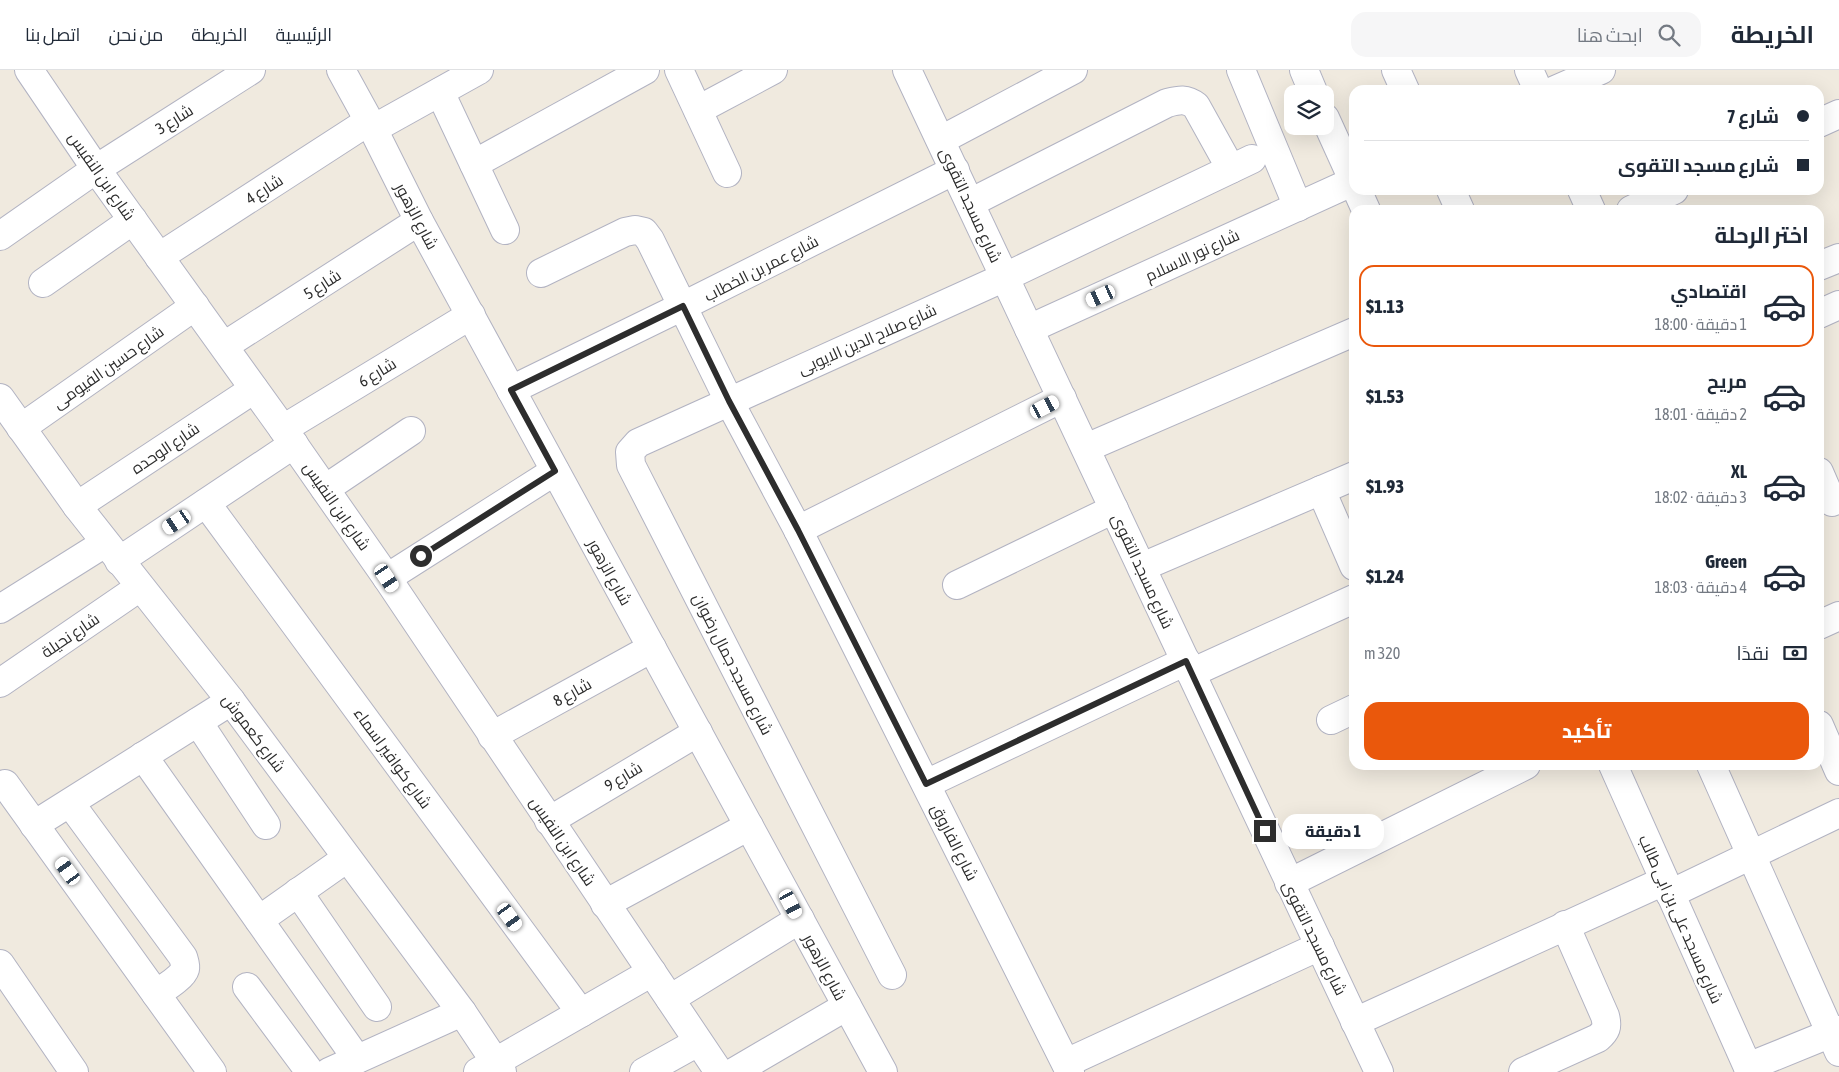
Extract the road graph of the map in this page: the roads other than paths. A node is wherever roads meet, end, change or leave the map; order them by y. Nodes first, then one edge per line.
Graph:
1 (29, 70) edge
2 (251, 70) edge
3 (341, 70) edge
4 (479, 70) edge
5 (645, 70) edge
6 (679, 70) edge
7 (773, 70) edge
8 (908, 70) edge
9 (1073, 70) edge
10 (1241, 70) edge
11 (1304, 70) edge
12 (1396, 70) edge
13 (1529, 70) edge
14 (1601, 70) edge
15 (1310, 85) edge
16 (1403, 85) edge
17 (1536, 85) edge
18 (1566, 85) edge
19 (440, 92) junction
20 (698, 110) junction
21 (1839, 114) edge
22 (1824, 121) edge
23 (371, 125) junction
24 (1333, 135) edge
25 (941, 140) junction
26 (474, 164) junction
27 (96, 169) junction
28 (955, 170) junction
29 (1349, 170) edge
30 (727, 173) dead end
31 (1349, 183) edge
32 (1663, 195) edge
33 (970, 203) junction
34 (1642, 205) edge
35 (1298, 207) junction
36 (133, 220) junction
37 (419, 221) junction
38 (506, 230) dead end
39 (0, 236) edge
40 (159, 257) junction
41 (1839, 258) edge
42 (1824, 264) edge
43 (540, 272) dead end
44 (1005, 277) junction
45 (42, 283) dead end
46 (1839, 305) edge
47 (195, 306) junction
48 (683, 306) junction
49 (1824, 312) edge
50 (471, 315) junction
51 (1029, 329) junction
52 (1349, 334) edge
53 (224, 346) junction
54 (254, 388) junction
55 (511, 390) junction
56 (1062, 398) junction
57 (729, 401) junction
58 (9, 418) edge
59 (411, 431) dead end
60 (289, 437) junction
61 (1086, 448) junction
62 (555, 471) junction
63 (1349, 478) edge
64 (1824, 486) edge
65 (325, 489) junction
66 (1321, 490) junction
67 (206, 502) junction
68 (1830, 503) edge
69 (77, 506) junction
70 (1114, 509) junction
71 (798, 530) junction
72 (112, 552) junction
73 (1349, 554) edge
74 (1142, 567) junction
75 (387, 578) junction
76 (957, 585) dead end
77 (140, 587) junction
78 (1349, 601) edge
79 (0, 609) edge
80 (1839, 616) edge
81 (1824, 623) edge
82 (652, 648) junction
83 (1188, 667) junction
84 (0, 683) edge
85 (231, 701) junction
86 (198, 722) junction
87 (1826, 724) edge
88 (698, 732) junction
89 (492, 736) junction
90 (143, 756) junction
91 (1516, 770) edge
92 (1615, 770) edge
93 (1713, 770) edge
94 (1839, 771) edge
95 (4, 784) dead end
96 (926, 784) junction
97 (70, 803) junction
98 (1839, 813) edge
99 (549, 821) junction
100 (34, 825) junction
101 (266, 825) dead end
102 (749, 826) junction
103 (1751, 856) junction
104 (347, 858) junction
105 (1289, 884) junction
106 (1667, 887) junction
107 (298, 892) junction
108 (605, 904) junction
109 (800, 919) junction
110 (259, 920) junction
111 (1565, 925) junction
112 (1320, 946) junction
113 (0, 964) edge
114 (652, 972) junction
115 (892, 975) dead end
116 (247, 987) dead end
117 (156, 994) junction
118 (670, 999) junction
119 (846, 1006) junction
120 (377, 1007) dead end
121 (462, 1012) junction
122 (581, 1013) junction
123 (1356, 1022) junction
124 (1836, 1038) edge
125 (698, 1042) junction
126 (357, 1059) junction
127 (1068, 1068) edge
128 (492, 1069) edge
129 (1749, 1070) edge
130 (74, 1072) edge
131 (212, 1072) edge
132 (310, 1072) edge
133 (330, 1072) edge
134 (644, 1072) edge
135 (719, 1072) edge
136 (734, 1072) edge
137 (883, 1072) edge
138 (1379, 1072) edge
139 (1523, 1072) edge

1 - 27 street, شارع ابن النفيس
2 - 27 street, شارع 3
3 - 23 street, شارع الزهور
4 - 19 street, شارع 4
5 - 26 street
6 - 20 street
7 - 20 street
8 - 25 street, شارع مسجد التقوى
9 - 25 street
10 - 35 street
11 - 15 street
12 - 16 street
13 - 17 street
14 - 18 street
19 - 23 street, شارع 4
19 - 26 street
20 - 30 street
21 - 22 street
23 - 37 street, شارع الزهور
23 - 40 street, شارع 4
24 - 29 street
25 - 28 street, شارع مسجد التقوى
26 - 38 street
27 - 36 street, شارع ابن النفيس
27 - 39 street, شارع 3
28 - 33 street, شارع مسجد التقوى
28 - 48 street, شارع عمر بن الخطاب
31 - 35 street, شارع نور الاسلام
32 - 34 street
33 - 44 street, شارع مسجد التقوى
33 - 44 street, شارع صلاح الدين الايوبى
35 - 51 street, شارع نور الاسلام
36 - 40 street, شارع ابن النفيس
36 - 45 street
37 - 50 street, شارع الزهور
37 - 53 street, شارع 5
40 - 47 street, شارع ابن النفيس
41 - 42 street
43 - 48 street, شارع الفاروق
44 - 51 street, شارع مسجد التقوى
44 - 57 street, شارع صلاح الدين الايوبى
46 - 49 street
47 - 53 street, شارع ابن النفيس
47 - 58 street, شارع حسين الفيومى
48 - 55 street, شارع عمر بن الخطاب
48 - 57 street, شارع الفاروق
50 - 55 street, شارع الزهور
50 - 60 street, شارع 6
51 - 56 street, شارع مسجد التقوى
52 - 61 street
53 - 54 street, شارع ابن النفيس
54 - 60 street, شارع ابن النفيس
54 - 69 street, شارع الوحده
55 - 62 street, شارع الزهور
56 - 61 street, شارع مسجد التقوى
56 - 71 street
57 - 71 street, شارع الفاروق
57 - 115 street, شارع مسجد جمال رضوان
58 - 69 street, شارع كعموش
59 - 65 street
60 - 65 street, شارع ابن النفيس
60 - 67 street, شارع 6
61 - 70 street, شارع مسجد التقوى
62 - 75 street
62 - 82 street, شارع الزهور
63 - 66 street
64 - 68 street
65 - 75 street, شارع ابن النفيس
66 - 73 street
66 - 74 street
67 - 72 street, شارع 6
67 - 122 street, شارع كوافير اسماء
69 - 72 street, شارع كعموش
70 - 74 street, شارع مسجد التقوى
70 - 76 street
71 - 96 street, شارع الفاروق
72 - 77 street, شارع كعموش
72 - 79 street, شارع 6
74 - 83 street, شارع مسجد التقوى
75 - 89 street, شارع ابن النفيس
77 - 84 street, شارع نحيلة
77 - 85 street, شارع كعموش
78 - 83 street
80 - 81 street
82 - 88 street, شارع الزهور
82 - 89 street, شارع 8
83 - 96 street
83 - 105 street, شارع مسجد التقوى
85 - 86 street
85 - 104 street, شارع كعموش
86 - 90 street
86 - 101 street
87 - 94 street
88 - 99 street, شارع 9
88 - 102 street, شارع الزهور
89 - 99 street, شارع ابن النفيس
90 - 97 street
90 - 110 street
91 - 105 street
92 - 106 street, شارع مسجد على بن ابى طالب
93 - 103 street
95 - 100 street
96 - 127 street, شارع الفاروق
97 - 100 street
97 - 117 street
98 - 103 street
99 - 108 street, شارع ابن النفيس
100 - 117 street
102 - 108 street
102 - 109 street, شارع الزهور
103 - 106 street
103 - 124 street
104 - 107 street
104 - 121 street, شارع كعموش
105 - 112 street, شارع مسجد التقوى
106 - 111 street
106 - 129 street, شارع مسجد على بن ابى طالب
107 - 110 street
107 - 120 street
108 - 114 street, شارع ابن النفيس
109 - 118 street
109 - 119 street, شارع الزهور
110 - 126 street
111 - 123 street
111 - 139 street
112 - 123 street, شارع مسجد التقوى
112 - 127 street
113 - 130 street
114 - 118 street, شارع ابن النفيس
114 - 122 street
116 - 132 street
117 - 131 street
118 - 125 street, شارع ابن النفيس
119 - 136 street
119 - 137 street, شارع الزهور
121 - 126 street
121 - 128 street, شارع كعموش
122 - 128 street
123 - 138 street, شارع مسجد التقوى
124 - 129 street
125 - 134 street
125 - 135 street, شارع ابن النفيس
126 - 133 street

